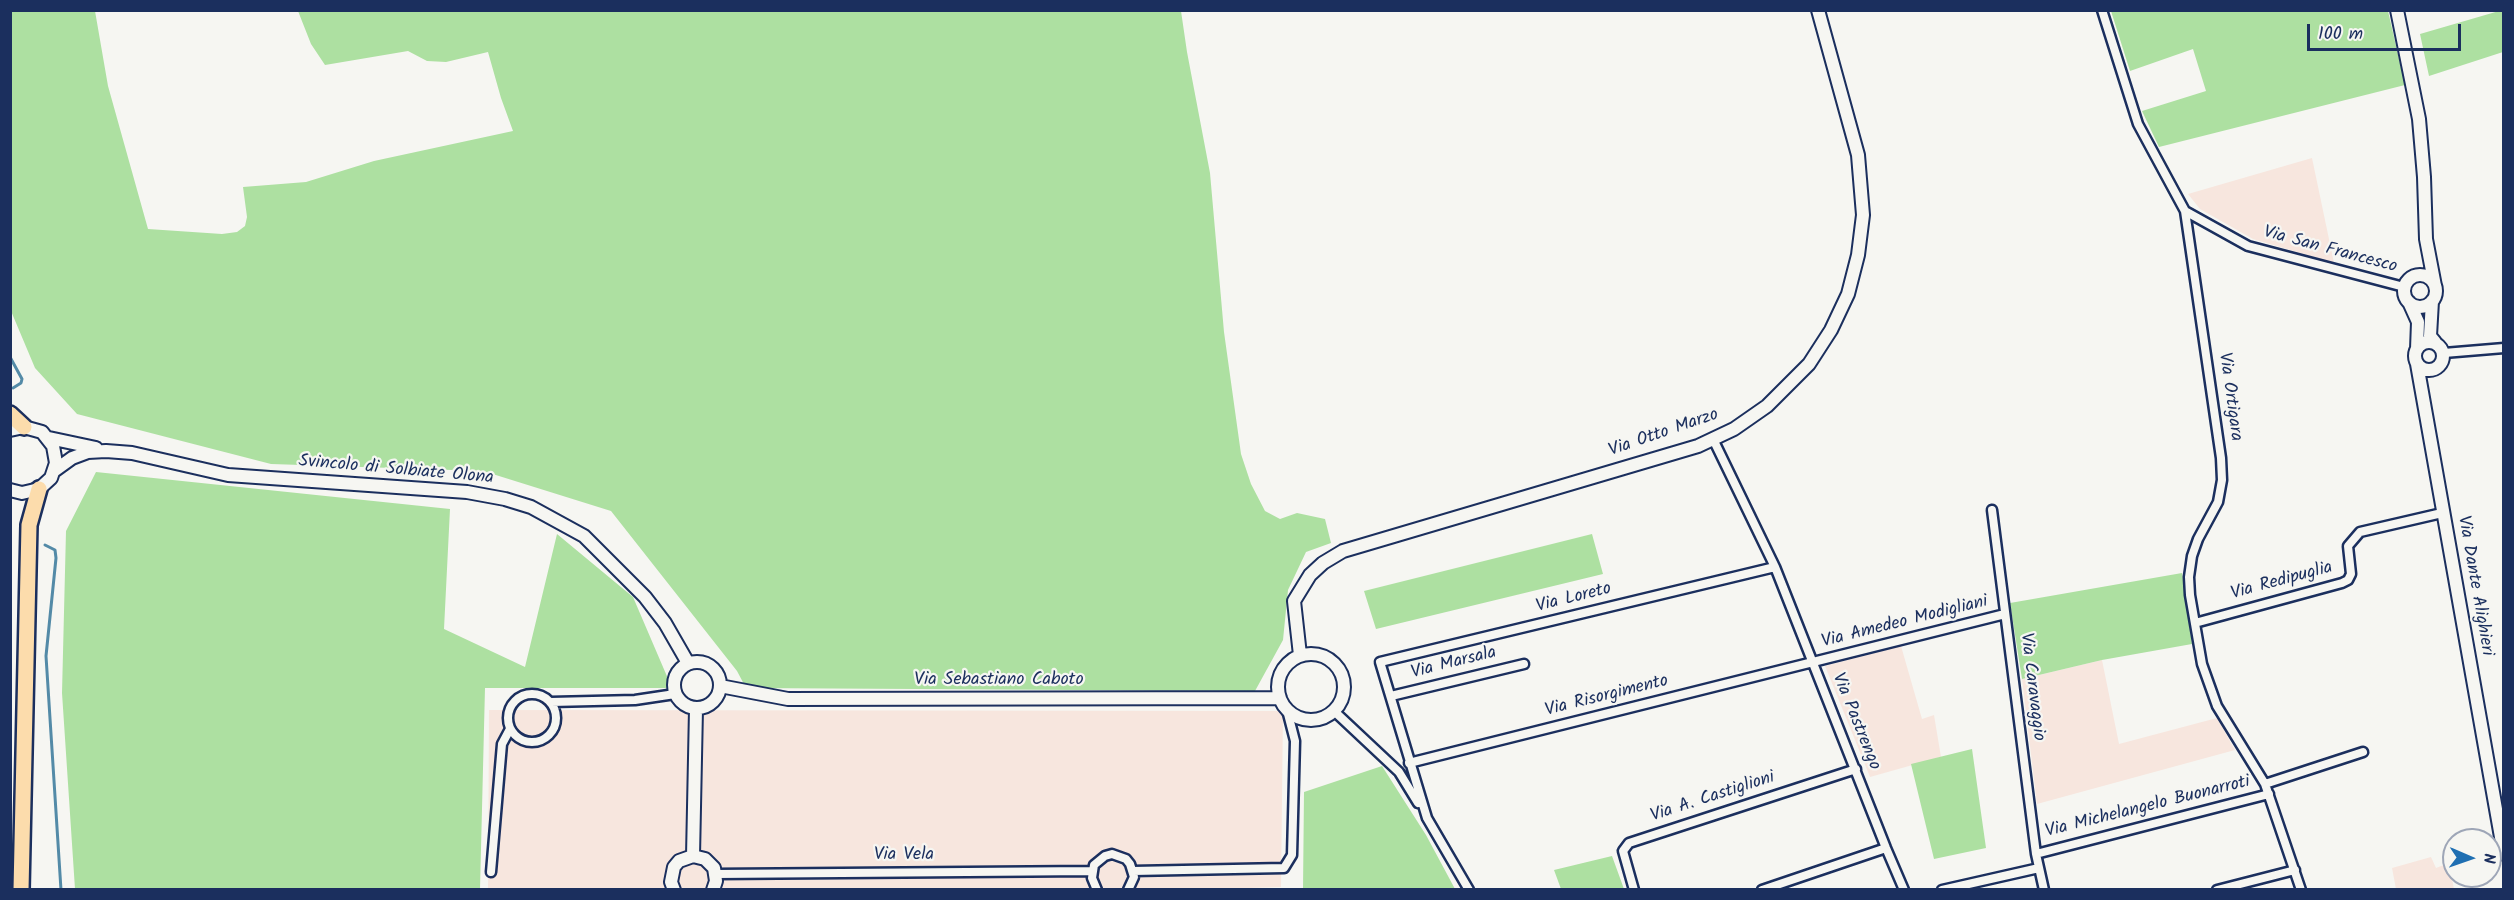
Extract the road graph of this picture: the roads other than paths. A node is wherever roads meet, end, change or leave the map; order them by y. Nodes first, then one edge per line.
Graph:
1 (1818, 10) edge
2 (2102, 10) edge
3 (2397, 10) edge
4 (2185, 211) junction
5 (2426, 239) junction
6 (2413, 276) junction
7 (2435, 286) junction
8 (2404, 287) junction
9 (2432, 301) junction
10 (2409, 302) junction
11 (2435, 342) junction
12 (2417, 348) junction
13 (2504, 348) edge
14 (2444, 353) junction
15 (2417, 364) junction
16 (2438, 368) junction
17 (2424, 395) junction
18 (10, 414) edge
19 (17, 428) edge
20 (49, 438) junction
21 (1713, 439) junction
22 (106, 451) junction
23 (54, 471) junction
24 (39, 489) junction
25 (10, 490) edge
26 (1992, 510) dead end
27 (2442, 513) junction
28 (1775, 567) junction
29 (2005, 614) junction
30 (2194, 623) junction
31 (1300, 655) junction
32 (1380, 662) joint
33 (688, 663) junction
34 (1814, 663) junction
35 (1524, 664) dead end
36 (720, 686) junction
37 (675, 694) junction
38 (1391, 696) junction
39 (1280, 698) junction
40 (551, 702) junction
41 (696, 709) junction
42 (1287, 710) junction
43 (1334, 711) junction
44 (510, 729) junction
45 (2364, 752) dead end
46 (1409, 763) junction
47 (1856, 769) junction
48 (2265, 784) junction
49 (2269, 794) junction
50 (2500, 810) edge
51 (1427, 818) junction
52 (1886, 848) junction
53 (2036, 854) junction
54 (2504, 854) edge
55 (693, 855) junction
56 (2039, 868) junction
57 (2295, 870) junction
58 (1092, 871) junction
59 (1133, 871) junction
60 (491, 872) dead end
61 (10, 874) edge
62 (716, 874) junction
63 (14, 890) edge
64 (21, 890) edge
65 (674, 890) edge
66 (713, 890) edge
67 (1097, 890) edge
68 (1128, 890) edge
69 (1469, 890) edge
70 (1634, 890) edge
71 (1762, 890) edge
72 (1904, 890) edge
73 (1942, 890) edge
74 (2044, 890) edge
75 (2217, 890) edge
76 (2301, 890) edge

1 - 21 street, Via Otto Marzo
2 - 4 street, Via Ortigara
3 - 5 street
4 - 8 street, Via San Francesco
4 - 30 street, Via Ortigara
5 - 6 street
5 - 7 street
6 - 7 street
6 - 8 street
7 - 9 street
8 - 10 street, Via Dante Alighieri
9 - 10 street
9 - 11 street
10 - 12 street, Via Dante Alighieri
11 - 12 street
11 - 14 street
12 - 15 street, Via Dante Alighieri
13 - 14 street
14 - 16 street
15 - 16 street
15 - 17 street, Via Dante Alighieri
16 - 17 street
17 - 27 street, Via Dante Alighieri
18 - 19 highway
19 - 20 street, Svincolo di Solbiate Olona
20 - 22 street, Svincolo di Solbiate Olona
20 - 23 street
21 - 28 street, Via Pastrengo
21 - 31 street, Via Otto Marzo
22 - 23 street, Svincolo di Solbiate Olona
22 - 33 street, Svincolo di Solbiate Olona
23 - 24 street, Svincolo di Solbiate Olona
24 - 25 street
24 - 64 highway
26 - 29 street, Via Caravaggio
27 - 30 street, Via Redipuglia
27 - 50 street, Via Dante Alighieri
28 - 32 street, Via Loreto
28 - 34 street, Via Pastrengo
29 - 34 street, Via Amedeo Modigliani
29 - 53 street, Via Caravaggio
30 - 48 street, Via Ortigara
31 - 39 street
31 - 43 street
32 - 38 street, Via Marsala
33 - 36 street
33 - 37 street
34 - 46 street, Via Risorgimento
34 - 47 street, Via Pastrengo
35 - 38 street, Via Marsala
36 - 39 street, Via Sebastiano Caboto
36 - 41 street
37 - 40 street
37 - 41 street
38 - 46 street, Via Marsala
39 - 42 street
40 - 44 street
40 - 44 street
41 - 55 street
42 - 43 street
42 - 59 street
43 - 51 street, Via Marsala
44 - 60 street
45 - 48 street
46 - 51 street, Via Marsala
47 - 52 street, Via Pastrengo
47 - 70 street, Via A. Castiglioni
48 - 49 street, Via Ortigara
49 - 53 street, Via Michelangelo Buonarroti
49 - 57 street, Via Ortigara
50 - 54 street, Via Dante Alighieri
51 - 69 street, Via Marsala
52 - 71 street
52 - 72 street, Via Pastrengo
53 - 56 street, Via Caravaggio
55 - 62 street
55 - 65 street
56 - 73 street
56 - 74 street, Via Caravaggio
57 - 75 street
57 - 76 street, Via Ortigara
58 - 59 street
58 - 62 street, Via Vela
58 - 67 street
59 - 68 street
61 - 63 highway
62 - 66 street

